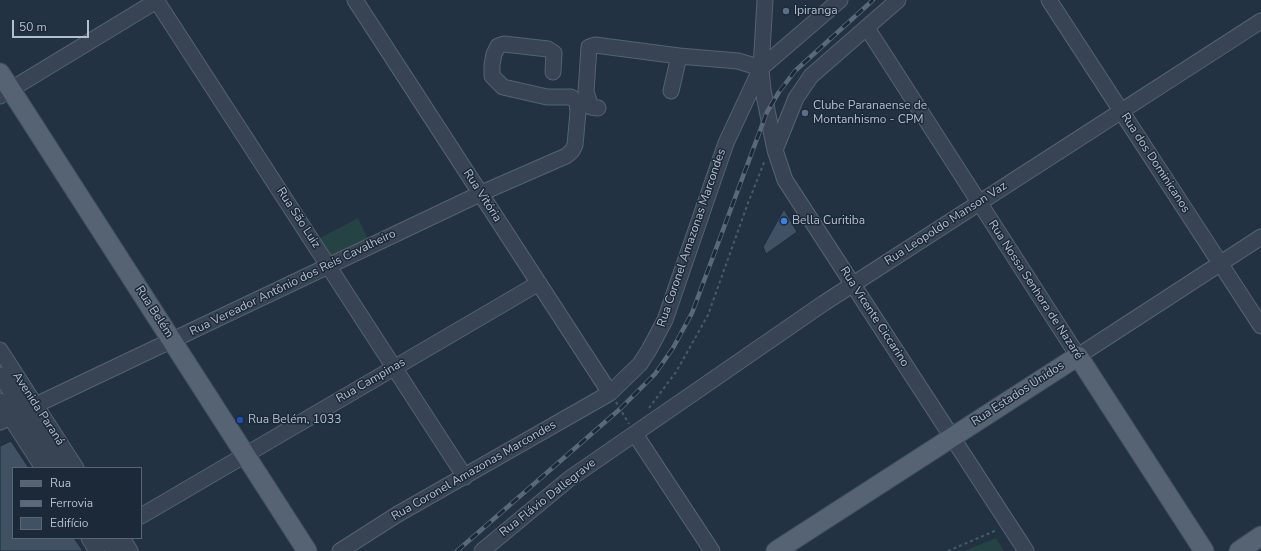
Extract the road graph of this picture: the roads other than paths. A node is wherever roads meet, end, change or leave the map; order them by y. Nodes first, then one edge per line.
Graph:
1 (157, 0) edge
2 (355, 0) edge
3 (766, 0) edge
4 (840, 0) edge
5 (898, 0) edge
6 (1050, 0) edge
7 (1261, 21) edge
8 (867, 28) junction
9 (679, 56) junction
10 (761, 68) junction
11 (553, 72) dead end
12 (0, 73) edge
13 (670, 91) dead end
14 (5, 92) edge
15 (598, 108) dead end
16 (1121, 111) junction
17 (770, 155) junction
18 (480, 193) junction
19 (978, 203) junction
20 (1261, 237) edge
21 (1220, 264) junction
22 (329, 266) junction
23 (539, 283) junction
24 (852, 284) junction
25 (1261, 326) edge
26 (172, 341) junction
27 (0, 350) edge
28 (1078, 356) junction
29 (395, 368) junction
30 (0, 376) edge
31 (610, 393) junction
32 (0, 401) edge
33 (18, 414) edge
34 (635, 434) junction
35 (952, 437) junction
36 (246, 455) junction
37 (43, 467) edge
38 (59, 467) edge
39 (75, 467) edge
40 (465, 477) junction
41 (142, 515) edge
42 (1261, 536) edge
43 (90, 539) edge
44 (107, 539) edge
45 (123, 539) edge
46 (97, 551) edge
47 (114, 551) edge
48 (130, 551) edge
49 (307, 551) edge
50 (340, 551) edge
51 (482, 551) edge
52 (712, 551) edge
53 (776, 551) edge
54 (1026, 551) edge
55 (1204, 551) edge
56 (1239, 551) edge

1 - 14 street
1 - 22 street, Rua São Luiz
2 - 18 street, Rua Vitória
3 - 10 street, Rua Coronel Amazonas Marcondes
4 - 10 street
5 - 8 street
6 - 16 street, Rua dos Dominicanos
7 - 16 street, Rua Leopoldo Manson Vaz
8 - 17 street
8 - 19 street, Rua Nossa Senhora de Nazaré
9 - 10 street
9 - 13 street
9 - 15 street
10 - 17 street, Rua Vicente Ciccarino
10 - 31 street, Rua Coronel Amazonas Marcondes
11 - 18 street, Rua Vereador Antônio dos Reis Cavalheiro
12 - 14 main road, Rua Belém
14 - 26 main road, Rua Belém
16 - 19 street, Rua Leopoldo Manson Vaz
16 - 21 street, Rua dos Dominicanos
17 - 24 street, Rua Vicente Ciccarino
18 - 22 street, Rua Vereador Antônio dos Reis Cavalheiro
18 - 23 street, Rua Vitória
19 - 24 street, Rua Leopoldo Manson Vaz
19 - 28 street, Rua Nossa Senhora de Nazaré
20 - 21 street, Rua Estados Unidos
21 - 25 street, Rua dos Dominicanos
21 - 28 street, Rua Estados Unidos
22 - 26 street, Rua Vereador Antônio dos Reis Cavalheiro
22 - 29 street, Rua São Luiz
23 - 29 street, Rua Campinas
23 - 31 street, Rua Vitória
24 - 34 street, Rua Leopoldo Manson Vaz
24 - 35 street, Rua Vicente Ciccarino
26 - 33 street, Rua Vereador Antônio dos Reis Cavalheiro
26 - 36 main road, Rua Belém
27 - 33 street, Avenida Paraná
28 - 35 main road, Rua Estados Unidos
28 - 55 main road, Rua Nossa Senhora de Nazaré
29 - 36 street, Rua Campinas
29 - 40 street, Rua São Luiz
30 - 33 street
31 - 40 street, Rua Coronel Amazonas Marcondes
32 - 33 street, Avenida Paraná
33 - 37 street, Avenida Paraná
33 - 38 street
33 - 39 street, Avenida Paraná
34 - 51 street, Rua Flávio Dallegrave
34 - 52 street
35 - 53 main road, Rua Estados Unidos
35 - 54 street, Rua Vicente Ciccarino
36 - 41 street, Rua Campinas
36 - 49 main road, Rua Belém
40 - 50 street, Rua Coronel Amazonas Marcondes
42 - 56 main road
43 - 46 street
44 - 47 street
45 - 48 street

